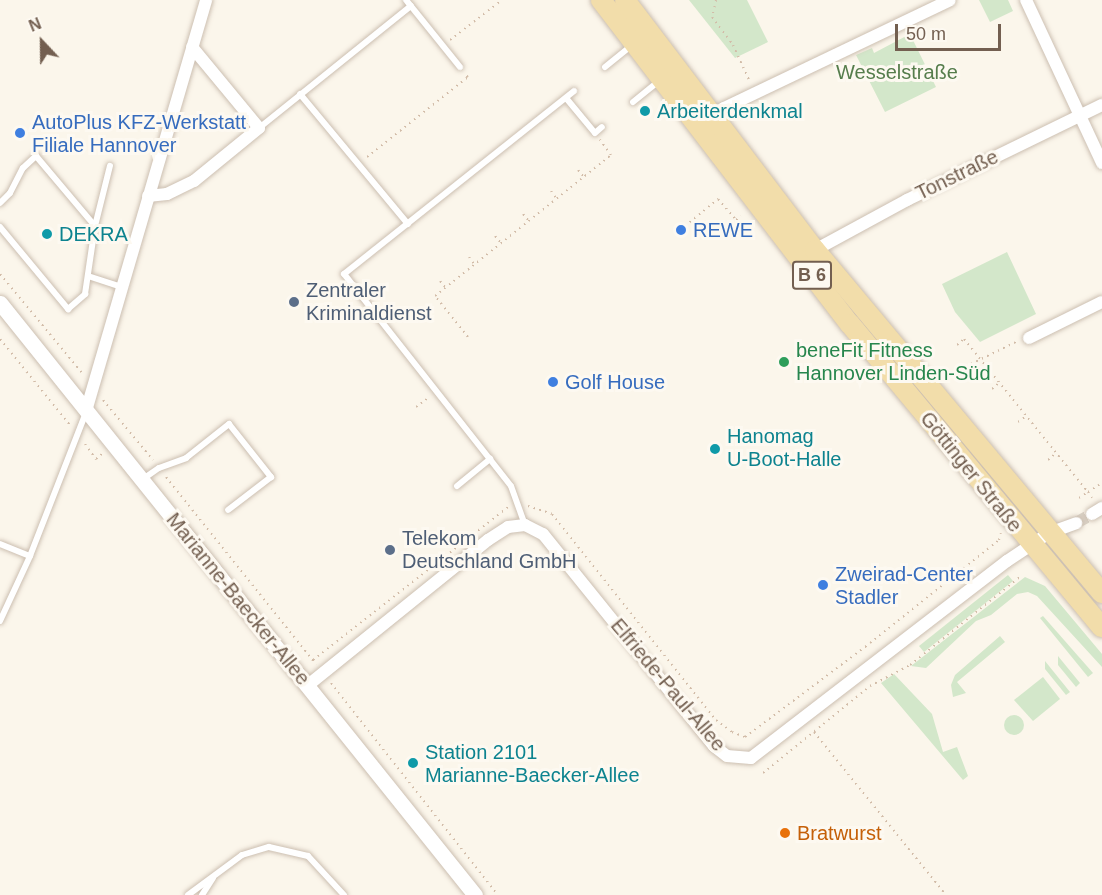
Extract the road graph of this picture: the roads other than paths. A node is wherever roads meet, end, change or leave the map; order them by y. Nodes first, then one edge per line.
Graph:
1 (206, 0) edge
2 (601, 0) edge
3 (625, 0) edge
4 (950, 0) edge
5 (1026, 0) edge
6 (408, 3) edge
7 (634, 43) junction
8 (192, 47) junction
9 (460, 67) road end
10 (605, 67) dead end
11 (662, 79) junction
12 (574, 92) dead end
13 (300, 94) junction
14 (566, 98) junction
15 (633, 102) dead end
16 (1102, 105) edge
17 (715, 116) junction
18 (1080, 116) junction
19 (602, 127) dead end
20 (259, 128) junction
21 (1102, 163) edge
22 (110, 166) dead end
23 (148, 196) junction
24 (0, 203) edge
25 (408, 224) junction
26 (95, 226) junction
27 (0, 227) edge
28 (815, 250) junction
29 (88, 276) junction
30 (121, 287) junction
31 (1102, 302) edge
32 (0, 303) edge
33 (1029, 338) road end
34 (86, 411) junction
35 (490, 459) junction
36 (142, 480) junction
37 (457, 486) dead end
38 (228, 510) dead end
39 (1076, 523) tunnel mouth
40 (525, 525) junction
41 (1049, 533) junction
42 (0, 544) edge
43 (1030, 544) junction
44 (30, 556) junction
45 (1102, 593) edge
46 (0, 621) edge
47 (1102, 627) edge
48 (307, 686) junction
49 (219, 871) junction
50 (188, 895) edge
51 (202, 895) edge
52 (344, 895) edge
53 (475, 895) edge

1 - 8 street
2 - 7 main road, Göttinger Straße / B 6
3 - 17 main road, Göttinger Straße / B 6
4 - 17 street
5 - 18 street
6 - 9 lane
6 - 13 lane
7 - 10 lane
7 - 11 main road, Göttinger Straße / B 6
8 - 20 street
8 - 23 street
11 - 15 lane
11 - 43 main road, Göttinger Straße / B 6
12 - 14 lane
13 - 20 lane
13 - 25 lane
14 - 19 lane
14 - 25 lane
16 - 18 street, Tonstraße
17 - 28 main road, Göttinger Straße / B 6
18 - 21 street
18 - 28 street, Tonstraße
20 - 23 street
22 - 26 lane
23 - 30 street
24 - 26 lane
25 - 35 lane
26 - 29 lane
27 - 29 lane
28 - 41 main road, Göttinger Straße / B 6
29 - 30 lane
30 - 34 street
31 - 33 street
32 - 34 street, Marianne-Baecker-Allee
34 - 36 street, Marianne-Baecker-Allee
34 - 44 lane
35 - 37 lane
35 - 40 lane
36 - 38 lane
36 - 48 street, Marianne-Baecker-Allee
39 - 41 street, Elfriede-Paul-Allee
40 - 43 street, Elfriede-Paul-Allee
40 - 48 street
41 - 43 street, Elfriede-Paul-Allee
41 - 45 main road, Göttinger Straße / B 6
42 - 44 lane
43 - 47 main road, Göttinger Straße / B 6
44 - 46 lane
48 - 53 street, Marianne-Baecker-Allee
49 - 50 lane
49 - 51 lane
49 - 52 lane

